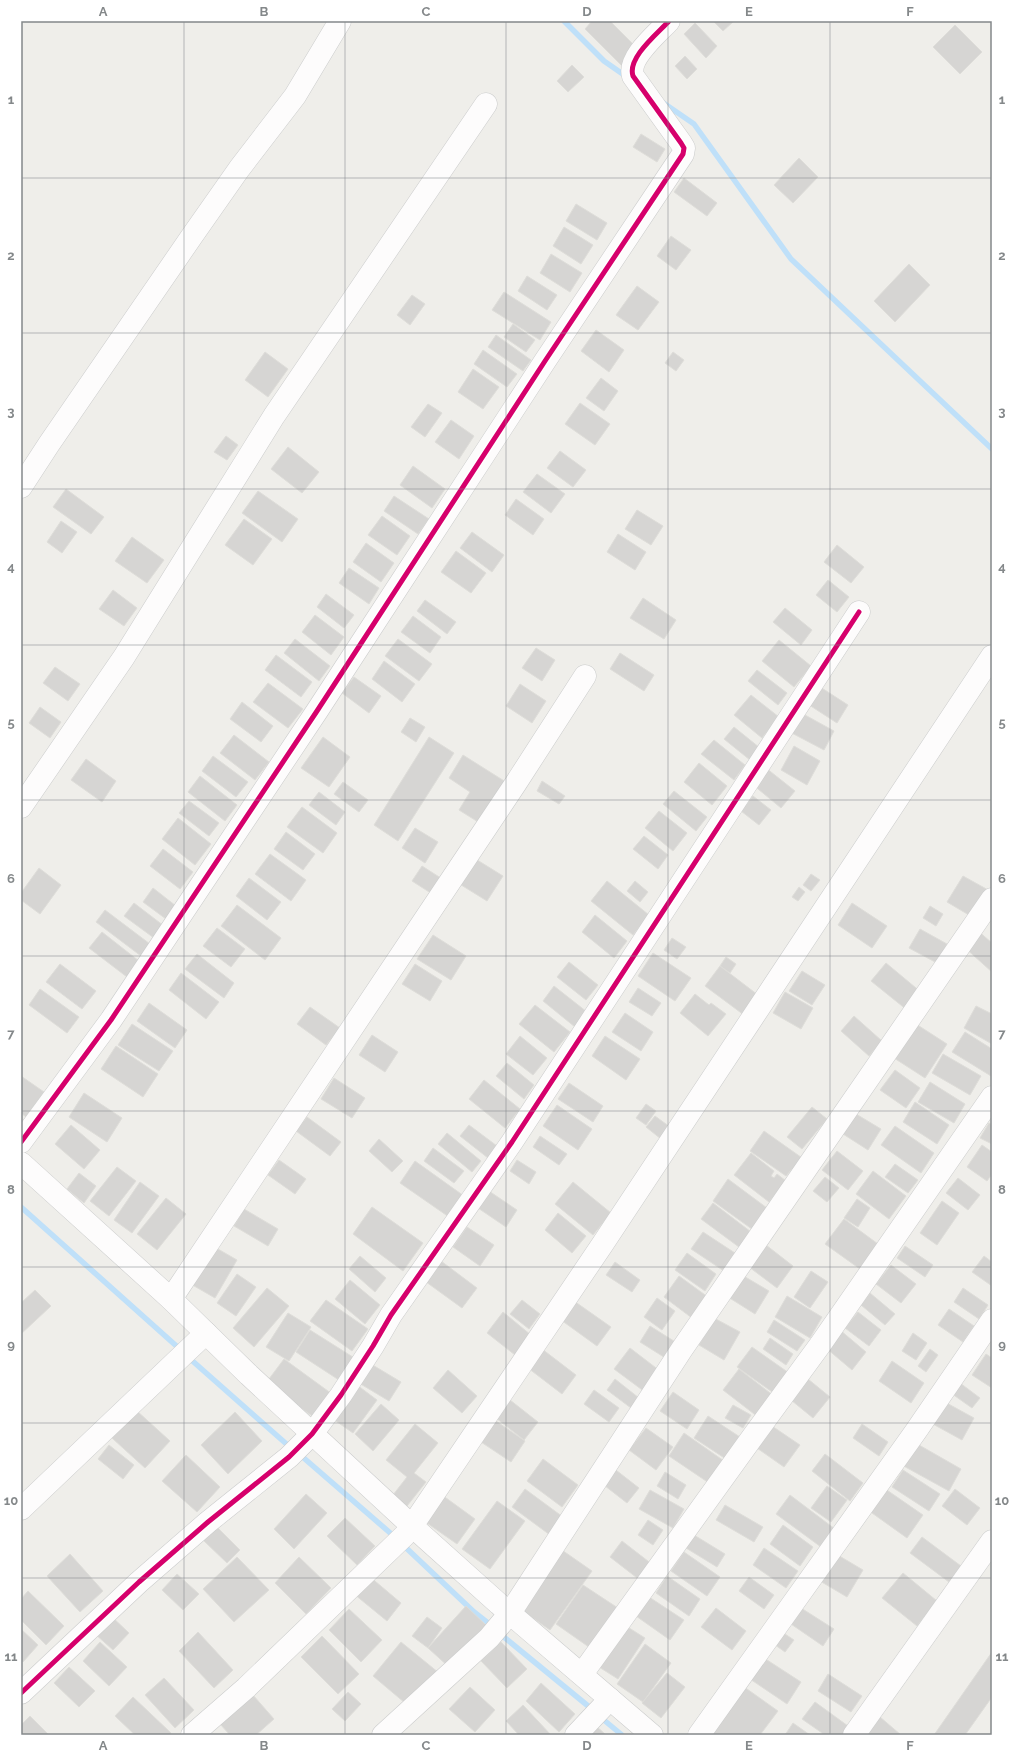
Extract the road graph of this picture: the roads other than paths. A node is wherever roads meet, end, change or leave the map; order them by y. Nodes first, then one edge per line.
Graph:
1 (340, 21) edge
2 (669, 21) edge
3 (486, 104) dead end
4 (21, 487) edge
5 (859, 612) dead end
6 (992, 656) edge
7 (585, 676) dead end
8 (21, 807) edge
9 (992, 899) edge
10 (992, 1097) edge
11 (21, 1142) edge
12 (21, 1163) edge
13 (171, 1299) junction
14 (992, 1320) edge
15 (200, 1339) junction
16 (301, 1445) junction
17 (21, 1509) edge
18 (404, 1536) junction
19 (992, 1541) edge
20 (500, 1625) junction
21 (582, 1674) junction
22 (21, 1693) edge
23 (606, 1703) junction
24 (582, 1730) edge
25 (192, 1735) edge
26 (383, 1735) edge
27 (652, 1735) edge
28 (699, 1735) edge
29 (854, 1735) edge

1 - 4 street
2 - 11 street
3 - 8 street
5 - 16 street
6 - 18 street
7 - 13 street
9 - 20 street
10 - 21 street
12 - 13 street
13 - 15 street
14 - 28 street
15 - 16 street
15 - 17 street
16 - 18 street
16 - 22 street
18 - 20 street
18 - 25 street
19 - 29 street
20 - 21 street
20 - 26 street
21 - 23 street
23 - 24 street
23 - 27 street

